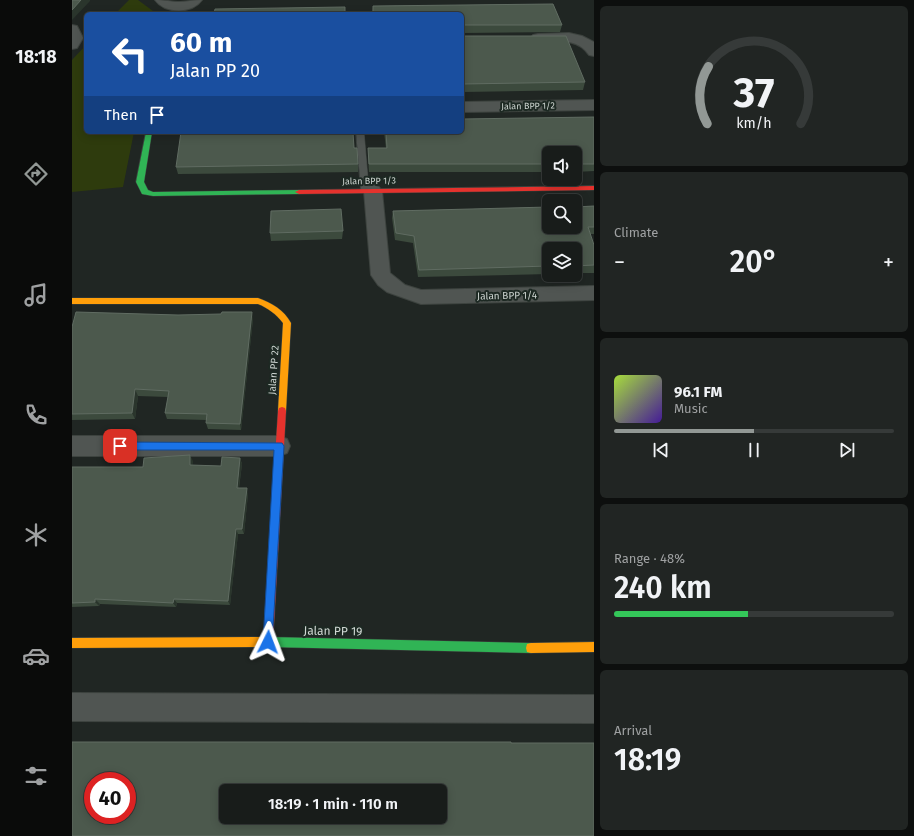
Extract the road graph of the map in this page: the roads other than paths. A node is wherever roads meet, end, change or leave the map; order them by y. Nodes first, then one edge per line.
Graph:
1 (195, 0) edge
2 (169, 7) edge
3 (72, 29) edge
4 (525, 38) edge
5 (72, 44) edge
6 (594, 52) edge
7 (594, 105) edge
8 (464, 107) edge
9 (149, 134) edge
10 (360, 134) edge
11 (594, 188) edge
12 (369, 191) junction
13 (594, 294) edge
14 (72, 301) edge
15 (72, 446) edge
16 (279, 446) junction
17 (72, 642) edge
18 (268, 642) junction
19 (594, 647) edge
20 (72, 707) edge
21 (594, 709) edge

1 - 2 street
3 - 5 street
4 - 6 street
7 - 8 street, Jalan BPP 1/2
9 - 12 street, Jalan BPP 1/3
10 - 12 lane
11 - 12 street, Jalan BPP 1/3
12 - 13 street, Jalan BPP 1/4
14 - 16 street, Jalan PP 22
15 - 16 street
16 - 18 street, Jalan PP 22
17 - 18 street, Jalan PP 19
18 - 19 street, Jalan PP 19
20 - 21 street

